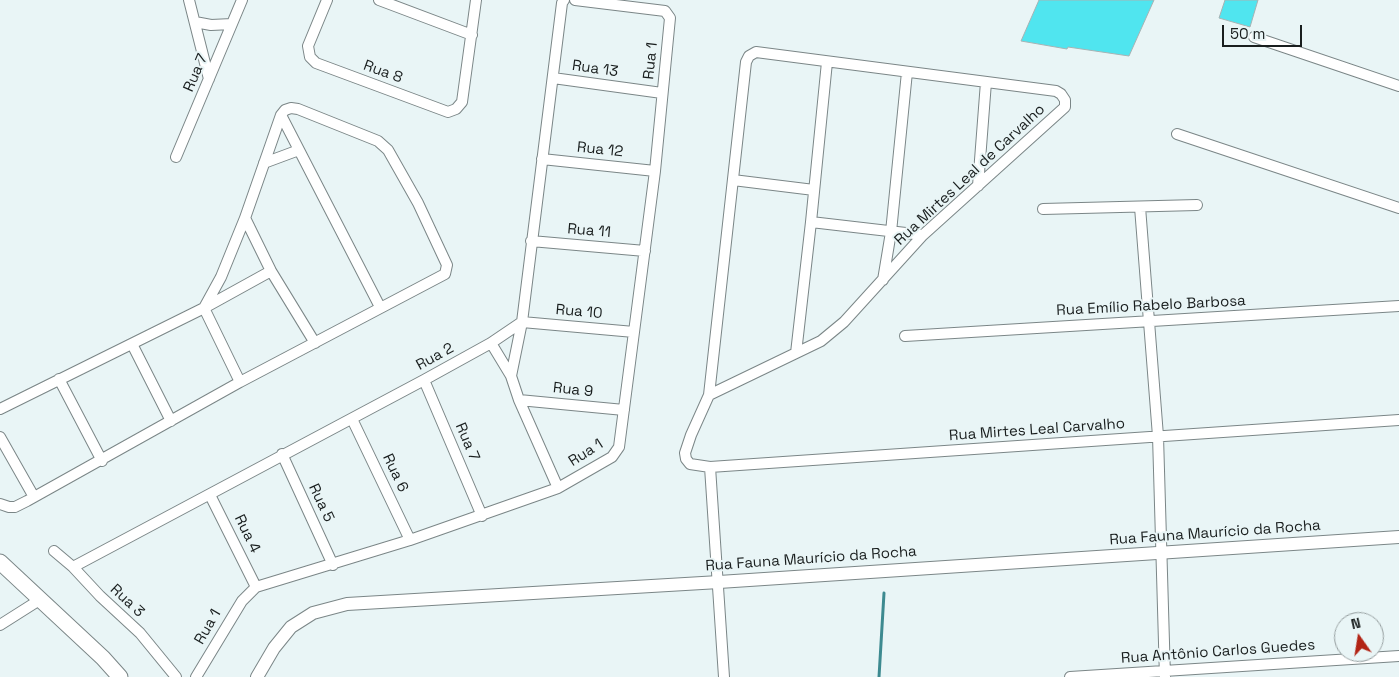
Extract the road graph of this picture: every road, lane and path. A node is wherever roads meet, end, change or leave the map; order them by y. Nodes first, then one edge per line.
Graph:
1 (189, 0) edge
2 (242, 0) edge
3 (327, 0) edge
4 (379, 0) edge
5 (476, 0) edge
6 (564, 0) edge
7 (575, 0) edge
8 (195, 22) junction
9 (232, 24) junction
10 (472, 35) junction
11 (1254, 37) dead end
12 (827, 62) junction
13 (907, 72) junction
14 (553, 78) junction
15 (209, 79) junction
16 (986, 82) junction
17 (1399, 86) edge
18 (662, 93) junction
19 (282, 115) junction
20 (1177, 134) dead end
21 (299, 150) junction
22 (176, 156) dead end
23 (542, 159) junction
24 (264, 163) junction
25 (654, 171) junction
26 (733, 180) junction
27 (978, 186) junction
28 (814, 190) junction
29 (1197, 205) dead end
30 (1140, 207) junction
31 (1399, 208) edge
32 (1043, 209) dead end
33 (245, 218) junction
34 (811, 222) junction
35 (891, 232) junction
36 (923, 235) junction
37 (531, 241) junction
38 (645, 251) junction
39 (271, 271) junction
40 (883, 280) junction
41 (1399, 306) edge
42 (380, 307) junction
43 (204, 308) junction
44 (1149, 320) junction
45 (522, 322) junction
46 (634, 332) junction
47 (905, 336) dead end
48 (315, 343) junction
49 (491, 343) junction
50 (132, 344) junction
51 (796, 353) junction
52 (511, 376) junction
53 (59, 379) junction
54 (424, 380) junction
55 (240, 382) junction
56 (709, 395) junction
57 (519, 400) junction
58 (0, 408) edge
59 (624, 410) junction
60 (352, 419) junction
61 (1399, 420) edge
62 (171, 421) junction
63 (1158, 436) junction
64 (0, 437) edge
65 (684, 453) joint
66 (282, 454) junction
67 (102, 460) junction
68 (710, 468) junction
69 (558, 488) junction
70 (210, 495) junction
71 (34, 497) junction
72 (0, 504) edge
73 (482, 516) junction
74 (1399, 537) edge
75 (410, 540) junction
76 (54, 551) dead end
77 (1161, 553) junction
78 (0, 562) edge
79 (333, 565) junction
80 (73, 567) junction
81 (718, 582) junction
82 (256, 588) junction
83 (41, 599) junction
84 (0, 625) edge
85 (1399, 656) edge
86 (1165, 674) edge
87 (120, 677) edge
88 (176, 677) edge
89 (196, 677) edge
90 (256, 677) edge
91 (724, 677) edge
92 (1070, 677) edge

1 - 8 street
2 - 9 street, Rua 7
3 - 10 street, Rua 8
4 - 10 street
5 - 10 street
6 - 14 street
7 - 18 street, Rua 1
8 - 9 street
8 - 15 street
9 - 15 street, Rua 7
11 - 17 street
12 - 13 street, Rua Mirtes Leal de Carvalho
12 - 26 street, Rua Mirtes Leal de Carvalho
12 - 28 street
13 - 16 street, Rua Mirtes Leal de Carvalho
13 - 35 street, Rua Mirtes Leal de Carvalho
14 - 18 street, Rua 13
14 - 23 street
15 - 22 street, Rua 7
16 - 27 street
16 - 27 street, Rua Mirtes Leal de Carvalho
18 - 25 street, Rua 1
19 - 21 street
19 - 24 street
19 - 42 street
20 - 31 street
21 - 24 street
21 - 42 street
23 - 25 street, Rua 12
23 - 37 street
24 - 33 street
25 - 38 street, Rua 1
26 - 28 street
26 - 56 street, Rua Mirtes Leal de Carvalho
27 - 36 street, Rua Mirtes Leal de Carvalho
28 - 34 street
29 - 30 street
30 - 32 street
30 - 44 street
33 - 39 street
33 - 43 street
34 - 35 street
34 - 51 street
35 - 36 street
35 - 40 street, Rua Mirtes Leal de Carvalho
36 - 40 street, Rua Mirtes Leal de Carvalho
37 - 38 street, Rua 11
37 - 45 street
38 - 46 street, Rua 1
39 - 43 street
39 - 48 street
40 - 51 street, Rua Mirtes Leal de Carvalho
41 - 44 street, Rua Emílio Rabelo Barbosa
42 - 48 street
43 - 50 street
43 - 55 street
44 - 47 street, Rua Emílio Rabelo Barbosa
44 - 63 street
45 - 46 street, Rua 10
45 - 49 street, Rua 2
45 - 52 street
46 - 59 street, Rua 1
48 - 55 street
49 - 52 street
49 - 54 street, Rua 2
50 - 53 street
50 - 62 street
51 - 56 street, Rua Mirtes Leal de Carvalho
52 - 57 street
53 - 58 street
53 - 67 street
54 - 60 street, Rua 2
54 - 73 street, Rua 7
55 - 62 street
56 - 65 street, Rua Mirtes Leal de Carvalho
57 - 59 street, Rua 9
57 - 69 street
59 - 69 street, Rua 1
60 - 66 street, Rua 2
60 - 75 street, Rua 6
61 - 63 street, Rua Mirtes Leal Carvalho
62 - 67 street
63 - 68 street, Rua Mirtes Leal Carvalho
63 - 77 street
64 - 71 street
65 - 68 street, Rua Mirtes Leal Carvalho
66 - 70 street, Rua 2
66 - 79 street, Rua 5
67 - 71 street
68 - 81 street
69 - 73 street, Rua 1
70 - 80 street, Rua 2
70 - 82 street, Rua 4
71 - 72 street
73 - 75 street, Rua 1
74 - 77 street, Rua Fauna Maurício da Rocha
75 - 79 street, Rua 1
76 - 80 street, Rua 3
77 - 81 street, Rua Fauna Maurício da Rocha
77 - 86 street
78 - 83 main road
79 - 82 street, Rua 1
80 - 88 street, Rua 3
81 - 90 street, Rua Fauna Maurício da Rocha
81 - 91 street
82 - 89 street, Rua 1
83 - 84 street
83 - 87 main road
85 - 86 street, Rua Antônio Carlos Guedes
86 - 92 street, Rua Antônio Carlos Guedes

